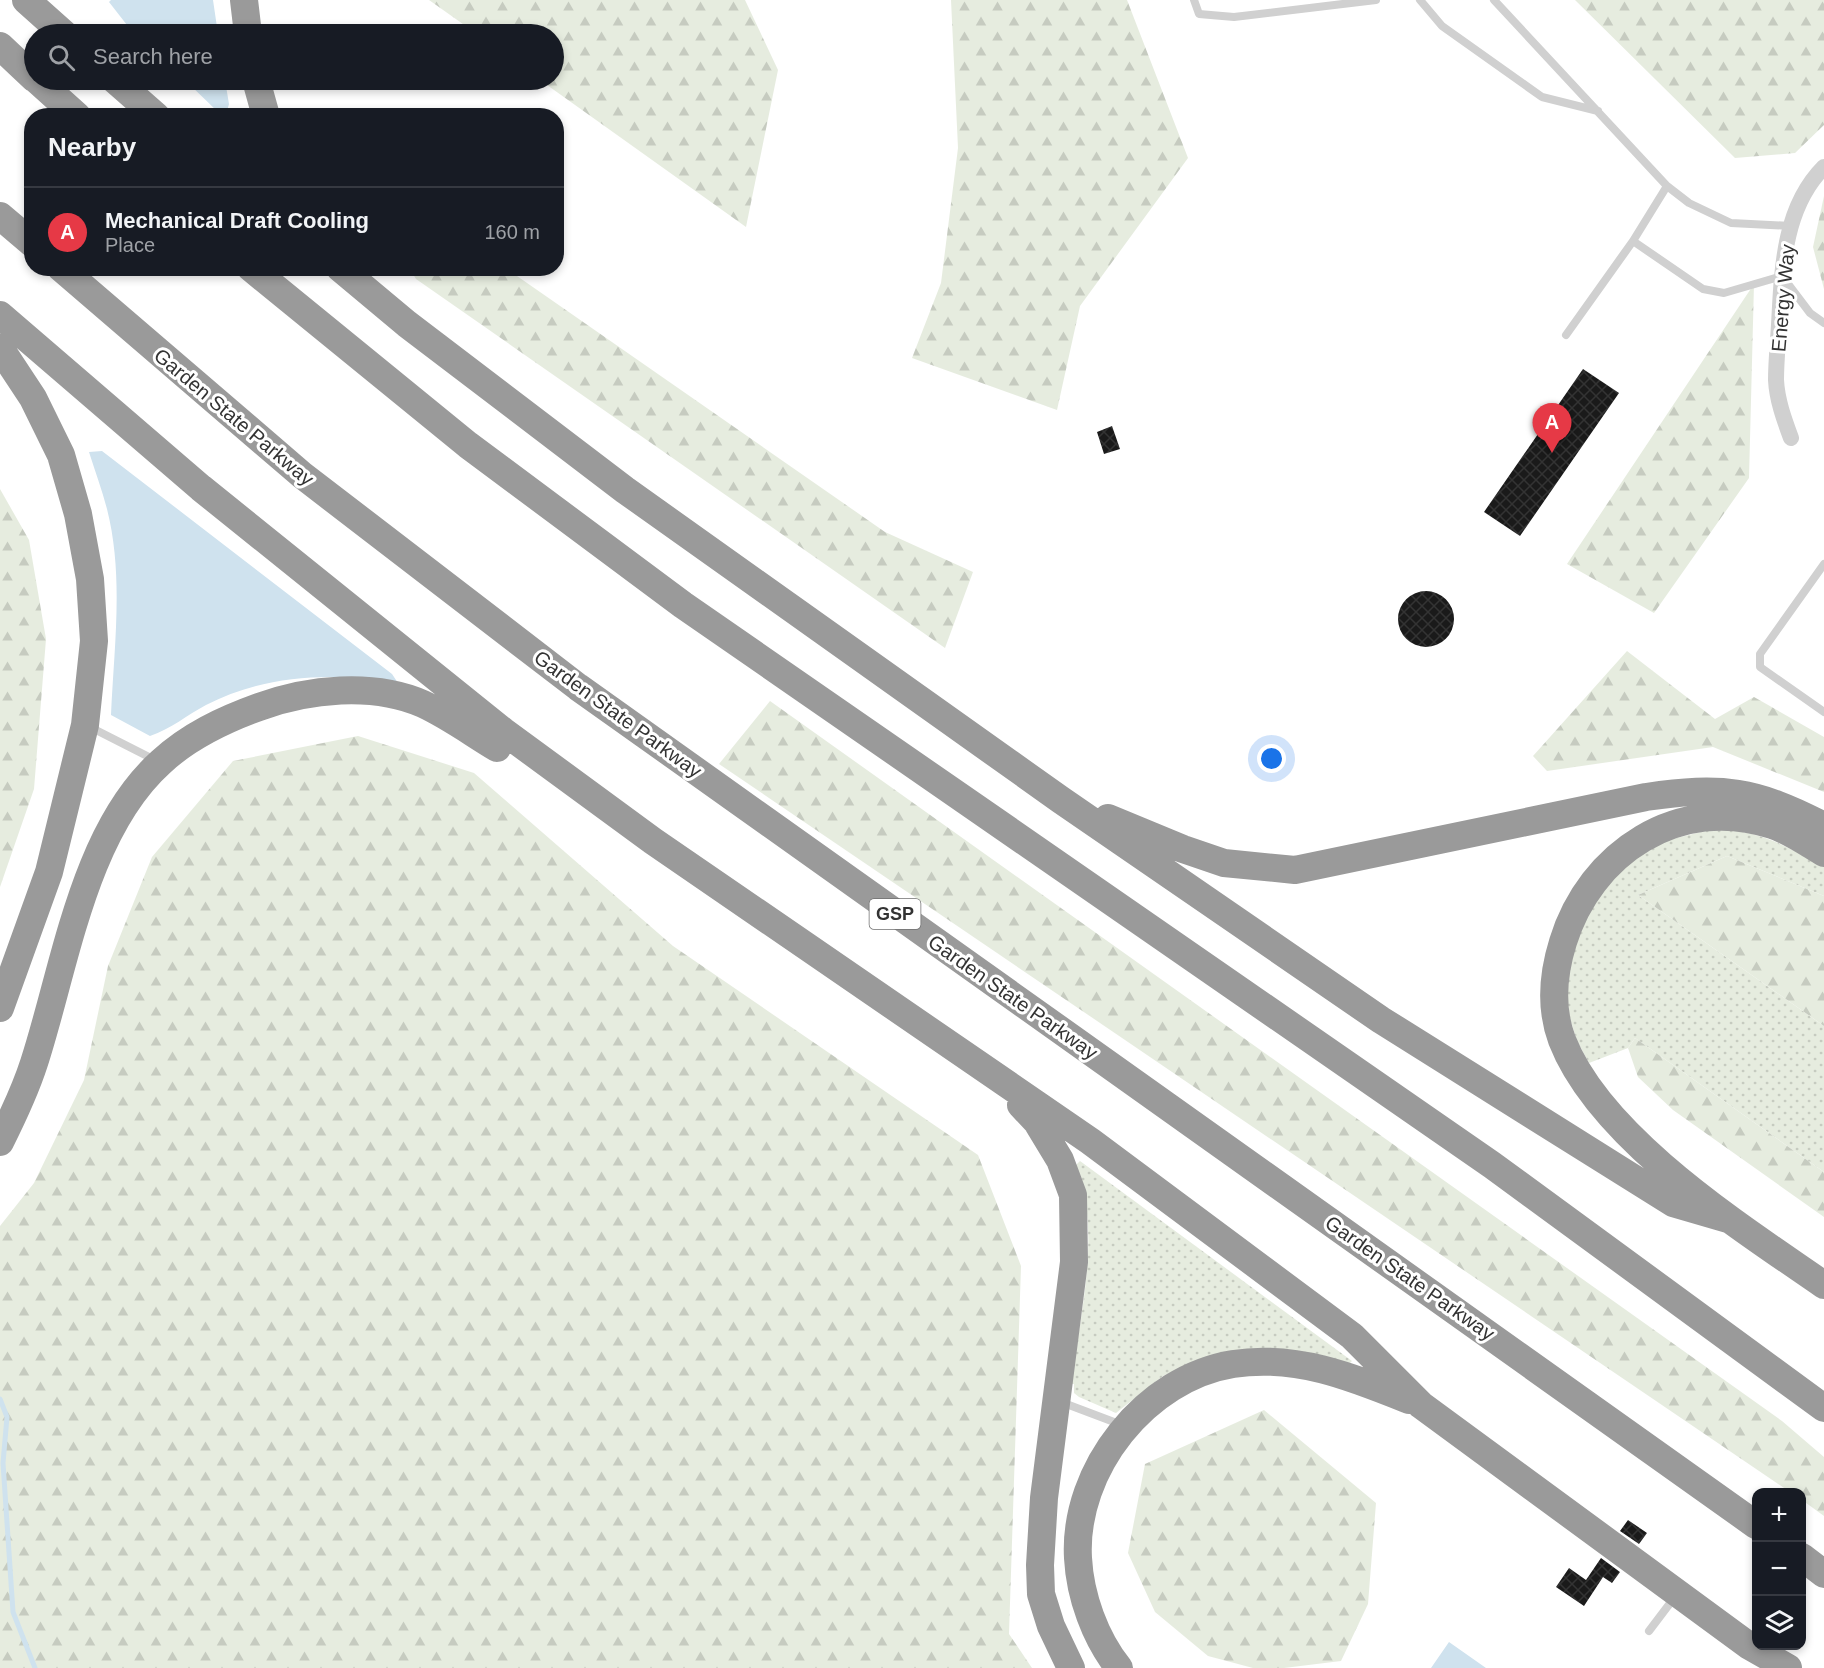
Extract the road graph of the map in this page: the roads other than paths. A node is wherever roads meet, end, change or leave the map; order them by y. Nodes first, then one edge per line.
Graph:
1 (26, 0) edge
2 (244, 0) edge
3 (1194, 0) edge
4 (1376, 0) edge
5 (1420, 0) edge
6 (1494, 0) edge
7 (53, 24) edge
8 (247, 24) edge
9 (0, 46) edge
10 (24, 68) edge
11 (48, 90) edge
12 (126, 90) edge
13 (259, 90) edge
14 (69, 108) edge
15 (147, 108) edge
16 (264, 108) edge
17 (1598, 111) junction
18 (1824, 167) edge
19 (1667, 186) junction
20 (0, 216) edge
21 (1791, 226) junction
22 (24, 236) edge
23 (1633, 241) junction
24 (70, 276) edge
25 (261, 276) edge
26 (350, 276) edge
27 (364, 276) edge
28 (1782, 276) junction
29 (0, 315) edge
30 (1824, 323) edge
31 (407, 324) junction
32 (1566, 335) dead end
33 (0, 348) edge
34 (1791, 438) dead end
35 (1824, 564) edge
36 (1824, 712) edge
37 (85, 724) junction
38 (160, 763) junction
39 (1061, 800) junction
40 (1824, 826) edge
41 (653, 841) junction
42 (1824, 853) edge
43 (0, 1008) edge
44 (998, 1078) junction
45 (0, 1142) edge
46 (1728, 1219) junction
47 (1824, 1286) edge
48 (1058, 1400) junction
49 (1421, 1405) junction
50 (1824, 1408) edge
51 (1125, 1426) junction
52 (1752, 1522) edge
53 (1806, 1560) edge
54 (1824, 1574) edge
55 (1678, 1593) junction
56 (1649, 1631) dead end
57 (1071, 1668) edge
58 (1119, 1668) edge
59 (1788, 1668) edge

1 - 7 highway
2 - 8 highway
3 - 4 lane
5 - 17 lane
6 - 17 lane
9 - 10 highway
11 - 14 highway
12 - 15 highway
13 - 16 highway
17 - 19 lane
18 - 21 street, Energy Way
19 - 21 lane
19 - 23 lane
20 - 22 highway
21 - 28 street, Energy Way
23 - 28 lane
23 - 32 lane
24 - 52 highway, Garden State Parkway / GSP
25 - 50 highway
26 - 31 highway
27 - 31 highway
28 - 30 lane
28 - 34 street, Energy Way
29 - 41 highway
31 - 39 highway
33 - 37 highway
35 - 36 lane
37 - 38 lane
37 - 43 highway
38 - 41 highway
38 - 45 highway
39 - 40 highway
39 - 46 highway
41 - 44 highway
42 - 46 highway
44 - 48 highway
44 - 49 highway
46 - 47 highway
48 - 51 lane
48 - 57 highway
49 - 51 highway
49 - 55 highway
51 - 58 highway
53 - 54 highway
55 - 56 lane
55 - 59 highway

